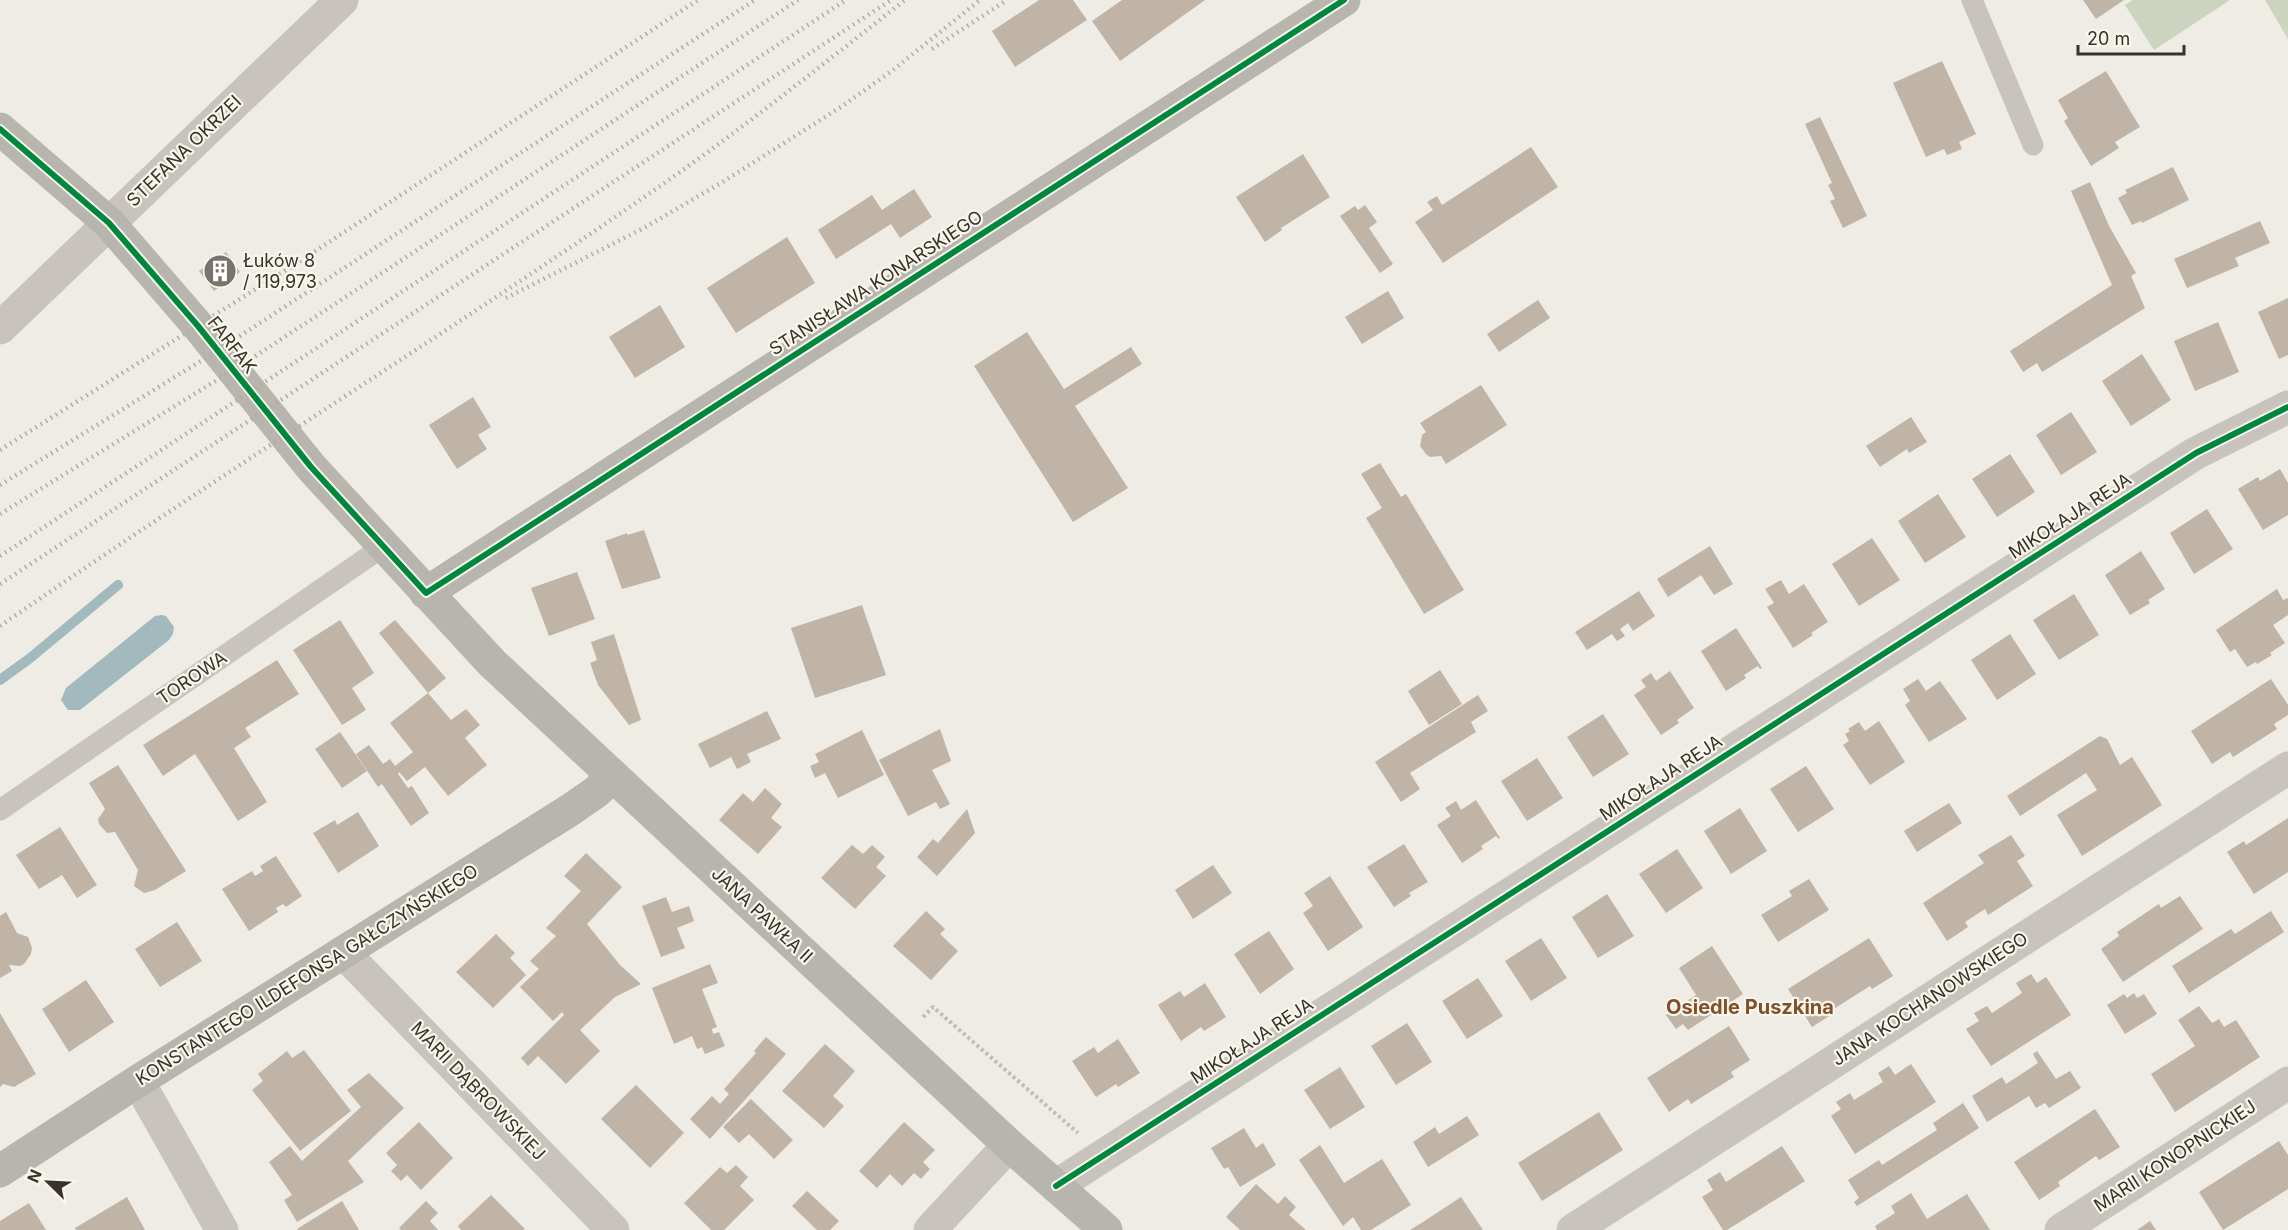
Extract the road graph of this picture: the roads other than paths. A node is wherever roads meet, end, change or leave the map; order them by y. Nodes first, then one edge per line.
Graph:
1 (342, 0) edge
2 (1344, 0) edge
3 (1972, 0) edge
4 (0, 129) edge
5 (2032, 145) dead end
6 (109, 223) junction
7 (0, 328) edge
8 (2288, 407) edge
9 (384, 546) junction
10 (426, 593) junction
11 (2288, 768) edge
12 (613, 776) junction
13 (0, 810) edge
14 (343, 952) junction
15 (138, 1081) junction
16 (2288, 1083) edge
17 (1009, 1145) junction
18 (0, 1171) edge
19 (1056, 1186) junction
20 (222, 1230) edge
21 (613, 1230) edge
22 (930, 1230) edge
23 (1106, 1230) edge
24 (1573, 1230) edge
25 (2061, 1230) edge

1 - 6 street, STEFANA OKRZEI
2 - 10 street, STANISŁAWA KONARSKIEGO
3 - 5 lane
4 - 6 street, FARFAK
6 - 7 street, STEFANA OKRZEI
6 - 9 street, FARFAK
8 - 19 street, MIKOŁAJA REJA
9 - 10 street, FARFAK
9 - 13 lane, TOROWA
10 - 12 street, JANA PAWŁA II
11 - 24 street, JANA KOCHANOWSKIEGO
12 - 14 street, KONSTANTEGO ILDEFONSA GAŁCZYŃSKIEGO
12 - 17 street, JANA PAWŁA II
14 - 15 street, KONSTANTEGO ILDEFONSA GAŁCZYŃSKIEGO
14 - 21 street, MARII DĄBROWSKIEJ
15 - 18 street, KONSTANTEGO ILDEFONSA GAŁCZYŃSKIEGO
15 - 20 street
16 - 25 street, MARII KONOPNICKIEJ
17 - 19 street, JANA PAWŁA II
17 - 22 street
19 - 23 street, JANA PAWŁA II

